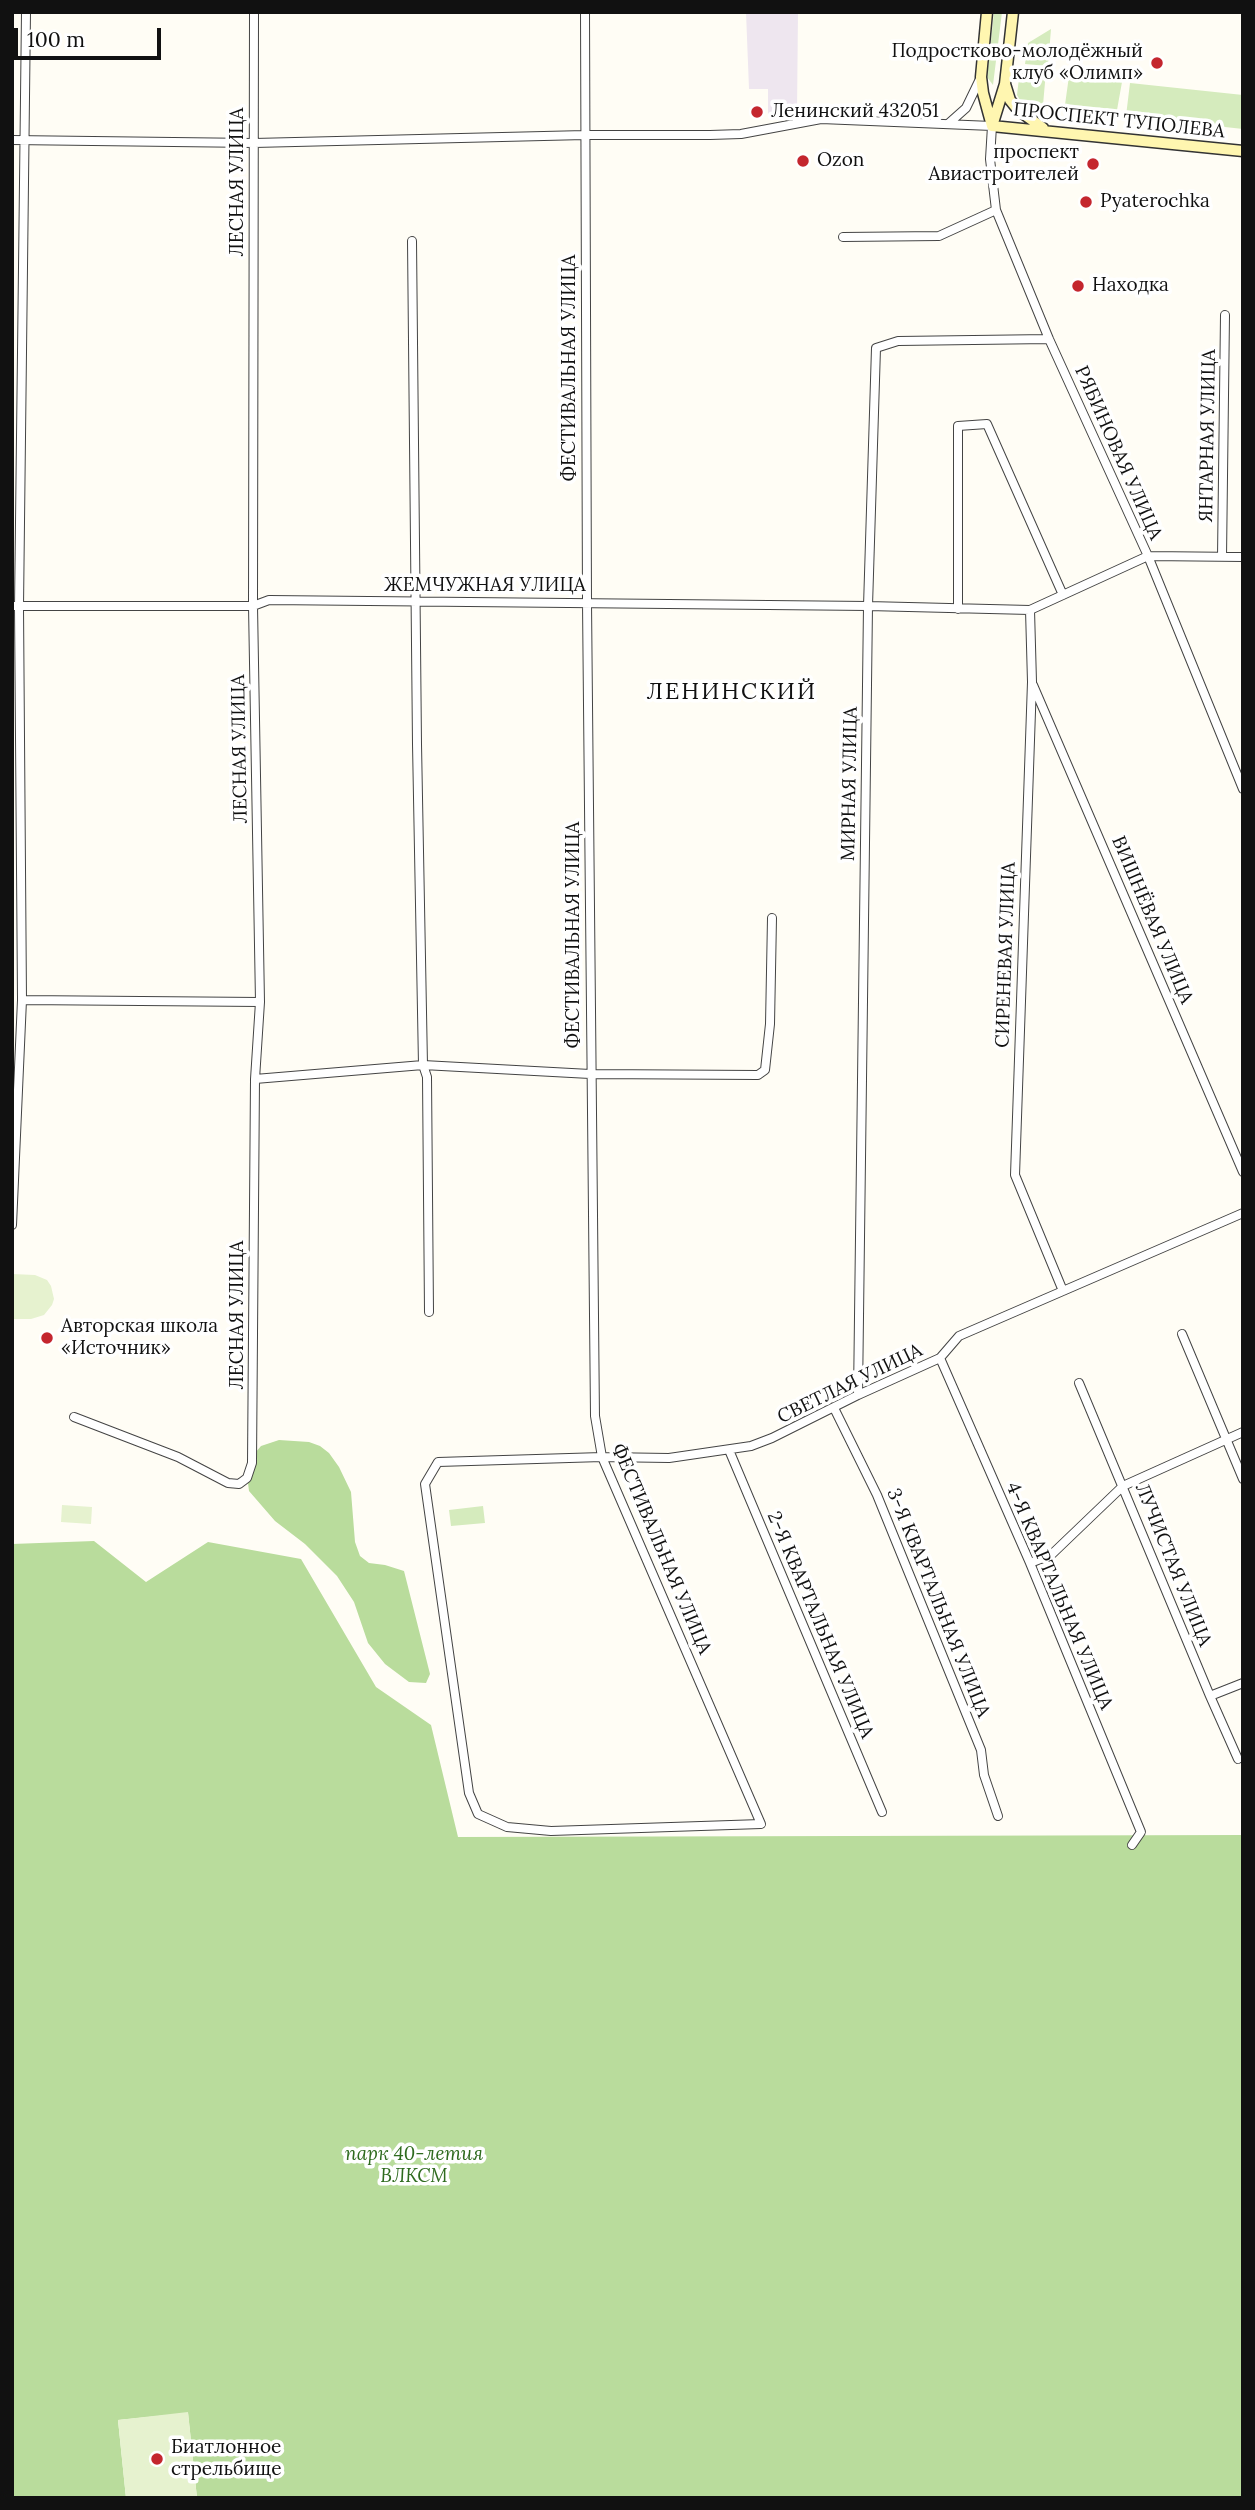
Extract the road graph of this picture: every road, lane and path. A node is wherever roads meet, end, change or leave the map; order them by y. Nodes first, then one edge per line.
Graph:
1 (26, 12) edge
2 (254, 12) edge
3 (585, 12) edge
4 (987, 12) edge
5 (1013, 12) edge
6 (981, 77) junction
7 (1004, 84) junction
8 (948, 124) junction
9 (992, 126) junction
10 (1047, 131) junction
11 (585, 135) junction
12 (12, 139) edge
13 (25, 140) junction
14 (254, 143) junction
15 (1243, 151) edge
16 (996, 210) junction
17 (843, 237) dead end
18 (412, 241) dead end
19 (1226, 315) dead end
20 (1049, 339) junction
21 (1147, 556) junction
22 (1222, 557) junction
23 (1243, 557) edge
24 (1063, 595) junction
25 (417, 602) junction
26 (587, 603) junction
27 (253, 606) junction
28 (867, 606) junction
29 (16, 607) edge
30 (958, 609) junction
31 (1030, 610) junction
32 (1032, 682) junction
33 (1243, 789) edge
34 (772, 918) dead end
35 (22, 1000) junction
36 (260, 1002) junction
37 (423, 1065) junction
38 (590, 1074) junction
39 (255, 1079) junction
40 (1243, 1172) edge
41 (1243, 1213) edge
42 (12, 1225) edge
43 (1063, 1291) junction
44 (429, 1312) dead end
45 (1182, 1334) dead end
46 (940, 1358) junction
47 (1079, 1383) dead end
48 (858, 1395) junction
49 (834, 1408) junction
50 (74, 1417) dead end
51 (1243, 1432) edge
52 (1226, 1440) junction
53 (729, 1450) junction
54 (602, 1457) junction
55 (1243, 1479) edge
56 (1123, 1486) junction
57 (1030, 1563) junction
58 (1243, 1683) edge
59 (1210, 1696) junction
60 (1238, 1759) dead end
61 (882, 1812) dead end
62 (478, 1814) joint
63 (998, 1816) dead end
64 (1132, 1845) dead end

1 - 13 street
2 - 14 street, ЛЕСНАЯ УЛИЦА
3 - 11 street, ФЕСТИВАЛЬНАЯ УЛИЦА
4 - 6 main road
5 - 7 main road
6 - 8 street
6 - 9 main road
7 - 9 main road
7 - 10 main road
8 - 9 street
8 - 11 street
9 - 10 main road, ПРОСПЕКТ ТУПОЛЕВА
9 - 16 street, РЯБИНОВАЯ УЛИЦА
10 - 15 main road, ПРОСПЕКТ ТУПОЛЕВА
11 - 14 street
11 - 26 street, ФЕСТИВАЛЬНАЯ УЛИЦА
12 - 13 street
13 - 14 street
13 - 29 street
14 - 27 street, ЛЕСНАЯ УЛИЦА
16 - 17 street
16 - 20 street, РЯБИНОВАЯ УЛИЦА
18 - 25 street
19 - 22 street, ЯНТАРНАЯ УЛИЦА
20 - 21 street, РЯБИНОВАЯ УЛИЦА
20 - 28 street, МИРНАЯ УЛИЦА
21 - 22 street
21 - 24 street
21 - 33 street, РЯБИНОВАЯ УЛИЦА
22 - 23 street
24 - 30 street
24 - 31 street
25 - 26 street, ЖЕМЧУЖНАЯ УЛИЦА
25 - 27 street, ЖЕМЧУЖНАЯ УЛИЦА
25 - 37 street
26 - 28 street, ЖЕМЧУЖНАЯ УЛИЦА
26 - 38 street, ФЕСТИВАЛЬНАЯ УЛИЦА
27 - 29 street, ЖЕМЧУЖНАЯ УЛИЦА
27 - 36 street, ЛЕСНАЯ УЛИЦА
28 - 30 street, ЖЕМЧУЖНАЯ УЛИЦА
28 - 48 street, МИРНАЯ УЛИЦА
29 - 35 street
30 - 31 street, ЖЕМЧУЖНАЯ УЛИЦА
31 - 32 street, СИРЕНЕВАЯ УЛИЦА
32 - 40 street, ВИШНЁВАЯ УЛИЦА
32 - 43 street, СИРЕНЕВАЯ УЛИЦА
34 - 38 street
35 - 36 street
35 - 42 street
36 - 39 street, ЛЕСНАЯ УЛИЦА
37 - 38 street
37 - 39 street
37 - 44 street
38 - 54 street, ФЕСТИВАЛЬНАЯ УЛИЦА
39 - 50 street, ЛЕСНАЯ УЛИЦА
41 - 43 street, СВЕТЛАЯ УЛИЦА
43 - 46 street, СВЕТЛАЯ УЛИЦА
45 - 52 street
46 - 48 street, СВЕТЛАЯ УЛИЦА
46 - 57 street, 4-Я КВАРТАЛЬНАЯ УЛИЦА
47 - 56 street, ЛУЧИСТАЯ УЛИЦА
48 - 49 street, СВЕТЛАЯ УЛИЦА
49 - 53 street, СВЕТЛАЯ УЛИЦА
49 - 63 street, 3-Я КВАРТАЛЬНАЯ УЛИЦА
51 - 52 street
52 - 55 street
52 - 56 street
53 - 54 street, СВЕТЛАЯ УЛИЦА
53 - 61 street, 2-Я КВАРТАЛЬНАЯ УЛИЦА
54 - 62 street, СВЕТЛАЯ УЛИЦА
54 - 62 street, ФЕСТИВАЛЬНАЯ УЛИЦА
56 - 57 street
56 - 59 street, ЛУЧИСТАЯ УЛИЦА
57 - 64 street, 4-Я КВАРТАЛЬНАЯ УЛИЦА
58 - 59 street
59 - 60 street, ЛУЧИСТАЯ УЛИЦА

